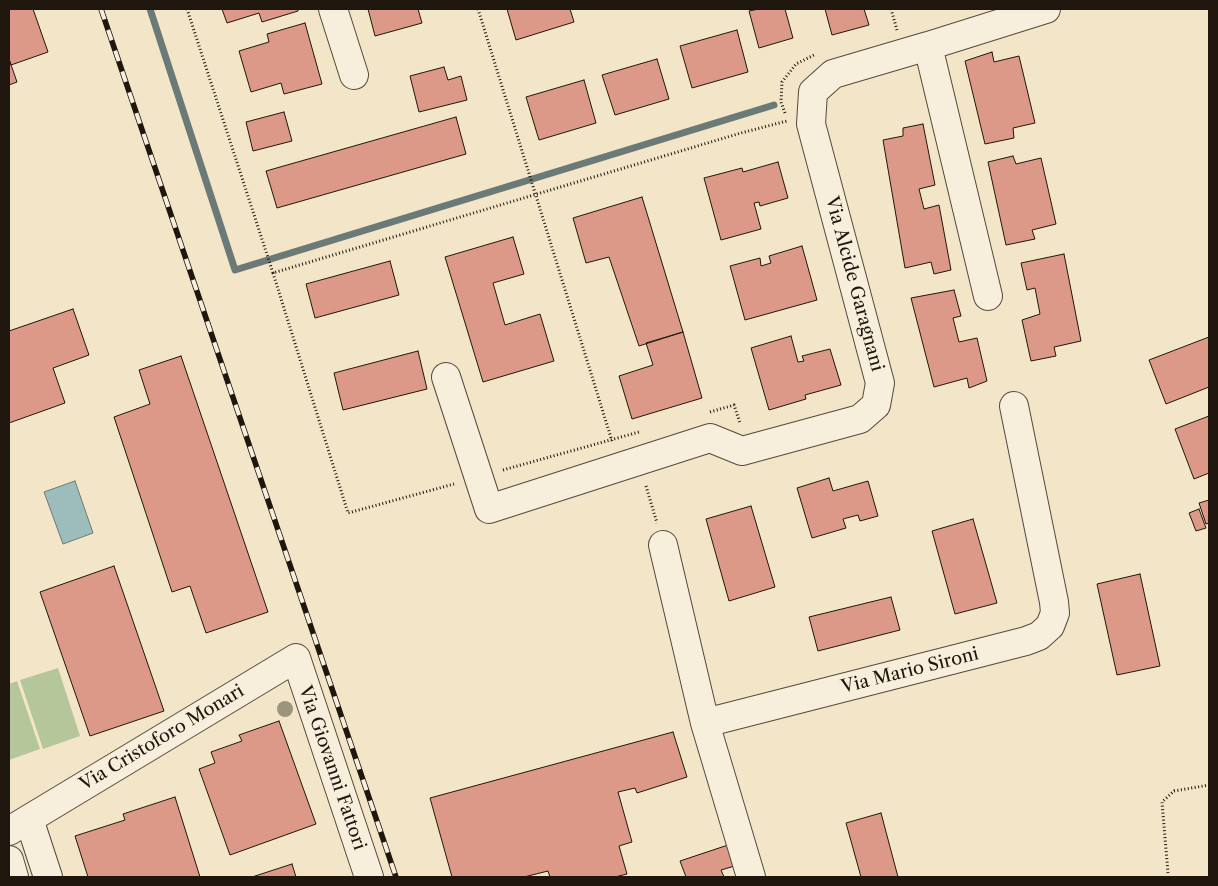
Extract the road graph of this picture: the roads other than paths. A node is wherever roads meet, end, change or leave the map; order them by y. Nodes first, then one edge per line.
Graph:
1 (333, 9) edge
2 (1046, 9) edge
3 (928, 46) junction
4 (354, 75) dead end
5 (988, 296) dead end
6 (446, 377) dead end
7 (1014, 406) dead end
8 (663, 545) road end
9 (296, 658) joint
10 (705, 724) junction
11 (19, 825) edge
12 (9, 860) edge
13 (14, 877) edge
14 (48, 877) edge
15 (369, 877) edge
16 (750, 877) edge

1 - 4 street
2 - 3 street, Via Alcide Garagnani
3 - 5 street
3 - 6 street, Via Alcide Garagnani
7 - 10 street, Via Mario Sironi
8 - 10 street
9 - 11 street, Via Cristoforo Monari
9 - 15 street, Via Giovanni Fattori
10 - 16 street
11 - 14 street, Via Cristoforo Monari
12 - 13 street

